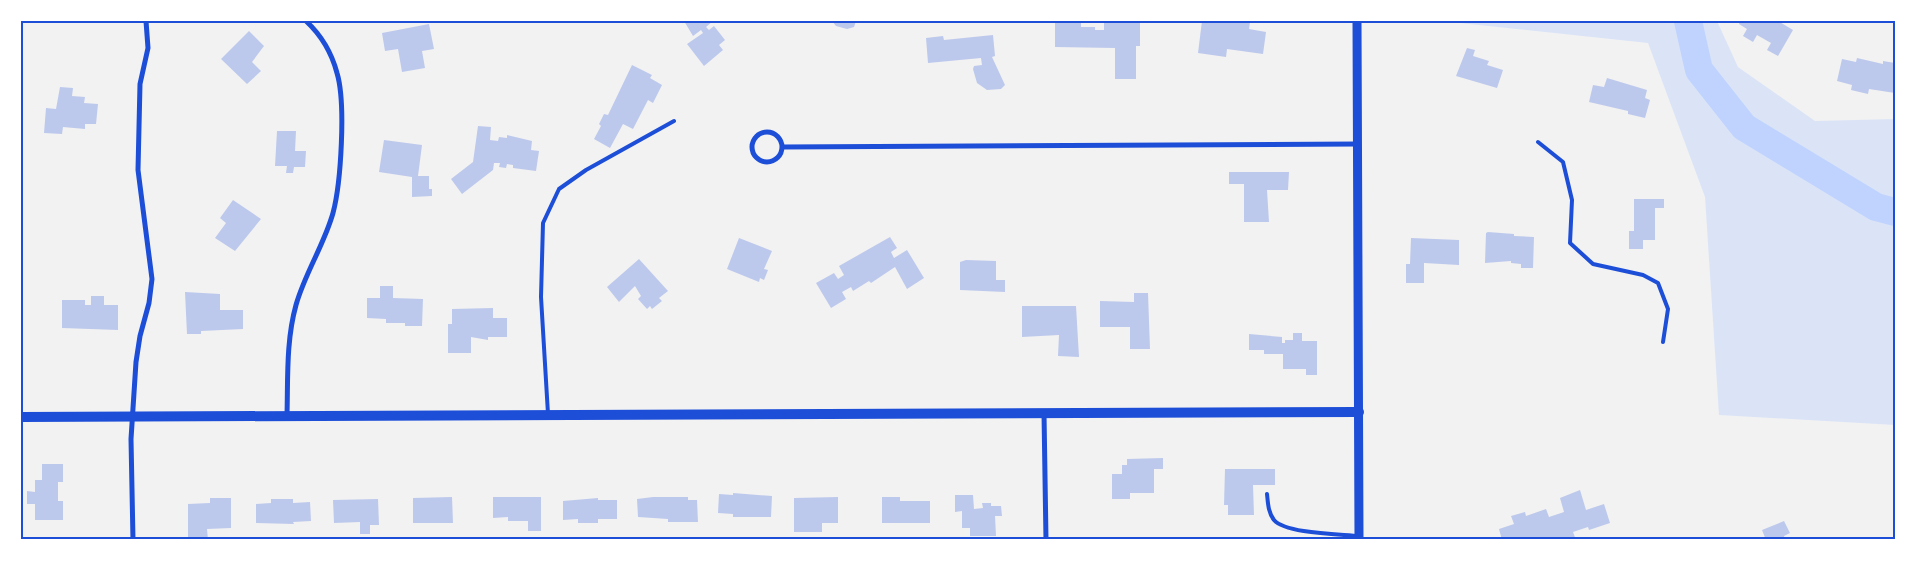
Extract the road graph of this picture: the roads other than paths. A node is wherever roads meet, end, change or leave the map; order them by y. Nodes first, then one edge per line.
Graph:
1 (146, 21) edge
2 (306, 21) edge
3 (1357, 21) edge
4 (674, 121) dead end
5 (1538, 142) dead end
6 (1358, 144) junction
7 (782, 147) junction
8 (1663, 342) dead end
9 (1044, 412) junction
10 (1359, 412) junction
11 (548, 414) junction
12 (287, 415) junction
13 (133, 416) junction
14 (21, 417) edge
15 (1267, 494) dead end
16 (1359, 538) edge
17 (132, 540) edge
18 (1046, 540) edge

1 - 13 street
2 - 12 street
3 - 6 street
4 - 11 lane
5 - 8 lane
6 - 7 street
6 - 10 street
7 - 7 street
9 - 10 main road
9 - 11 main road
9 - 18 street
10 - 16 street
11 - 12 main road
12 - 13 main road
13 - 14 main road
13 - 17 street
15 - 16 lane

